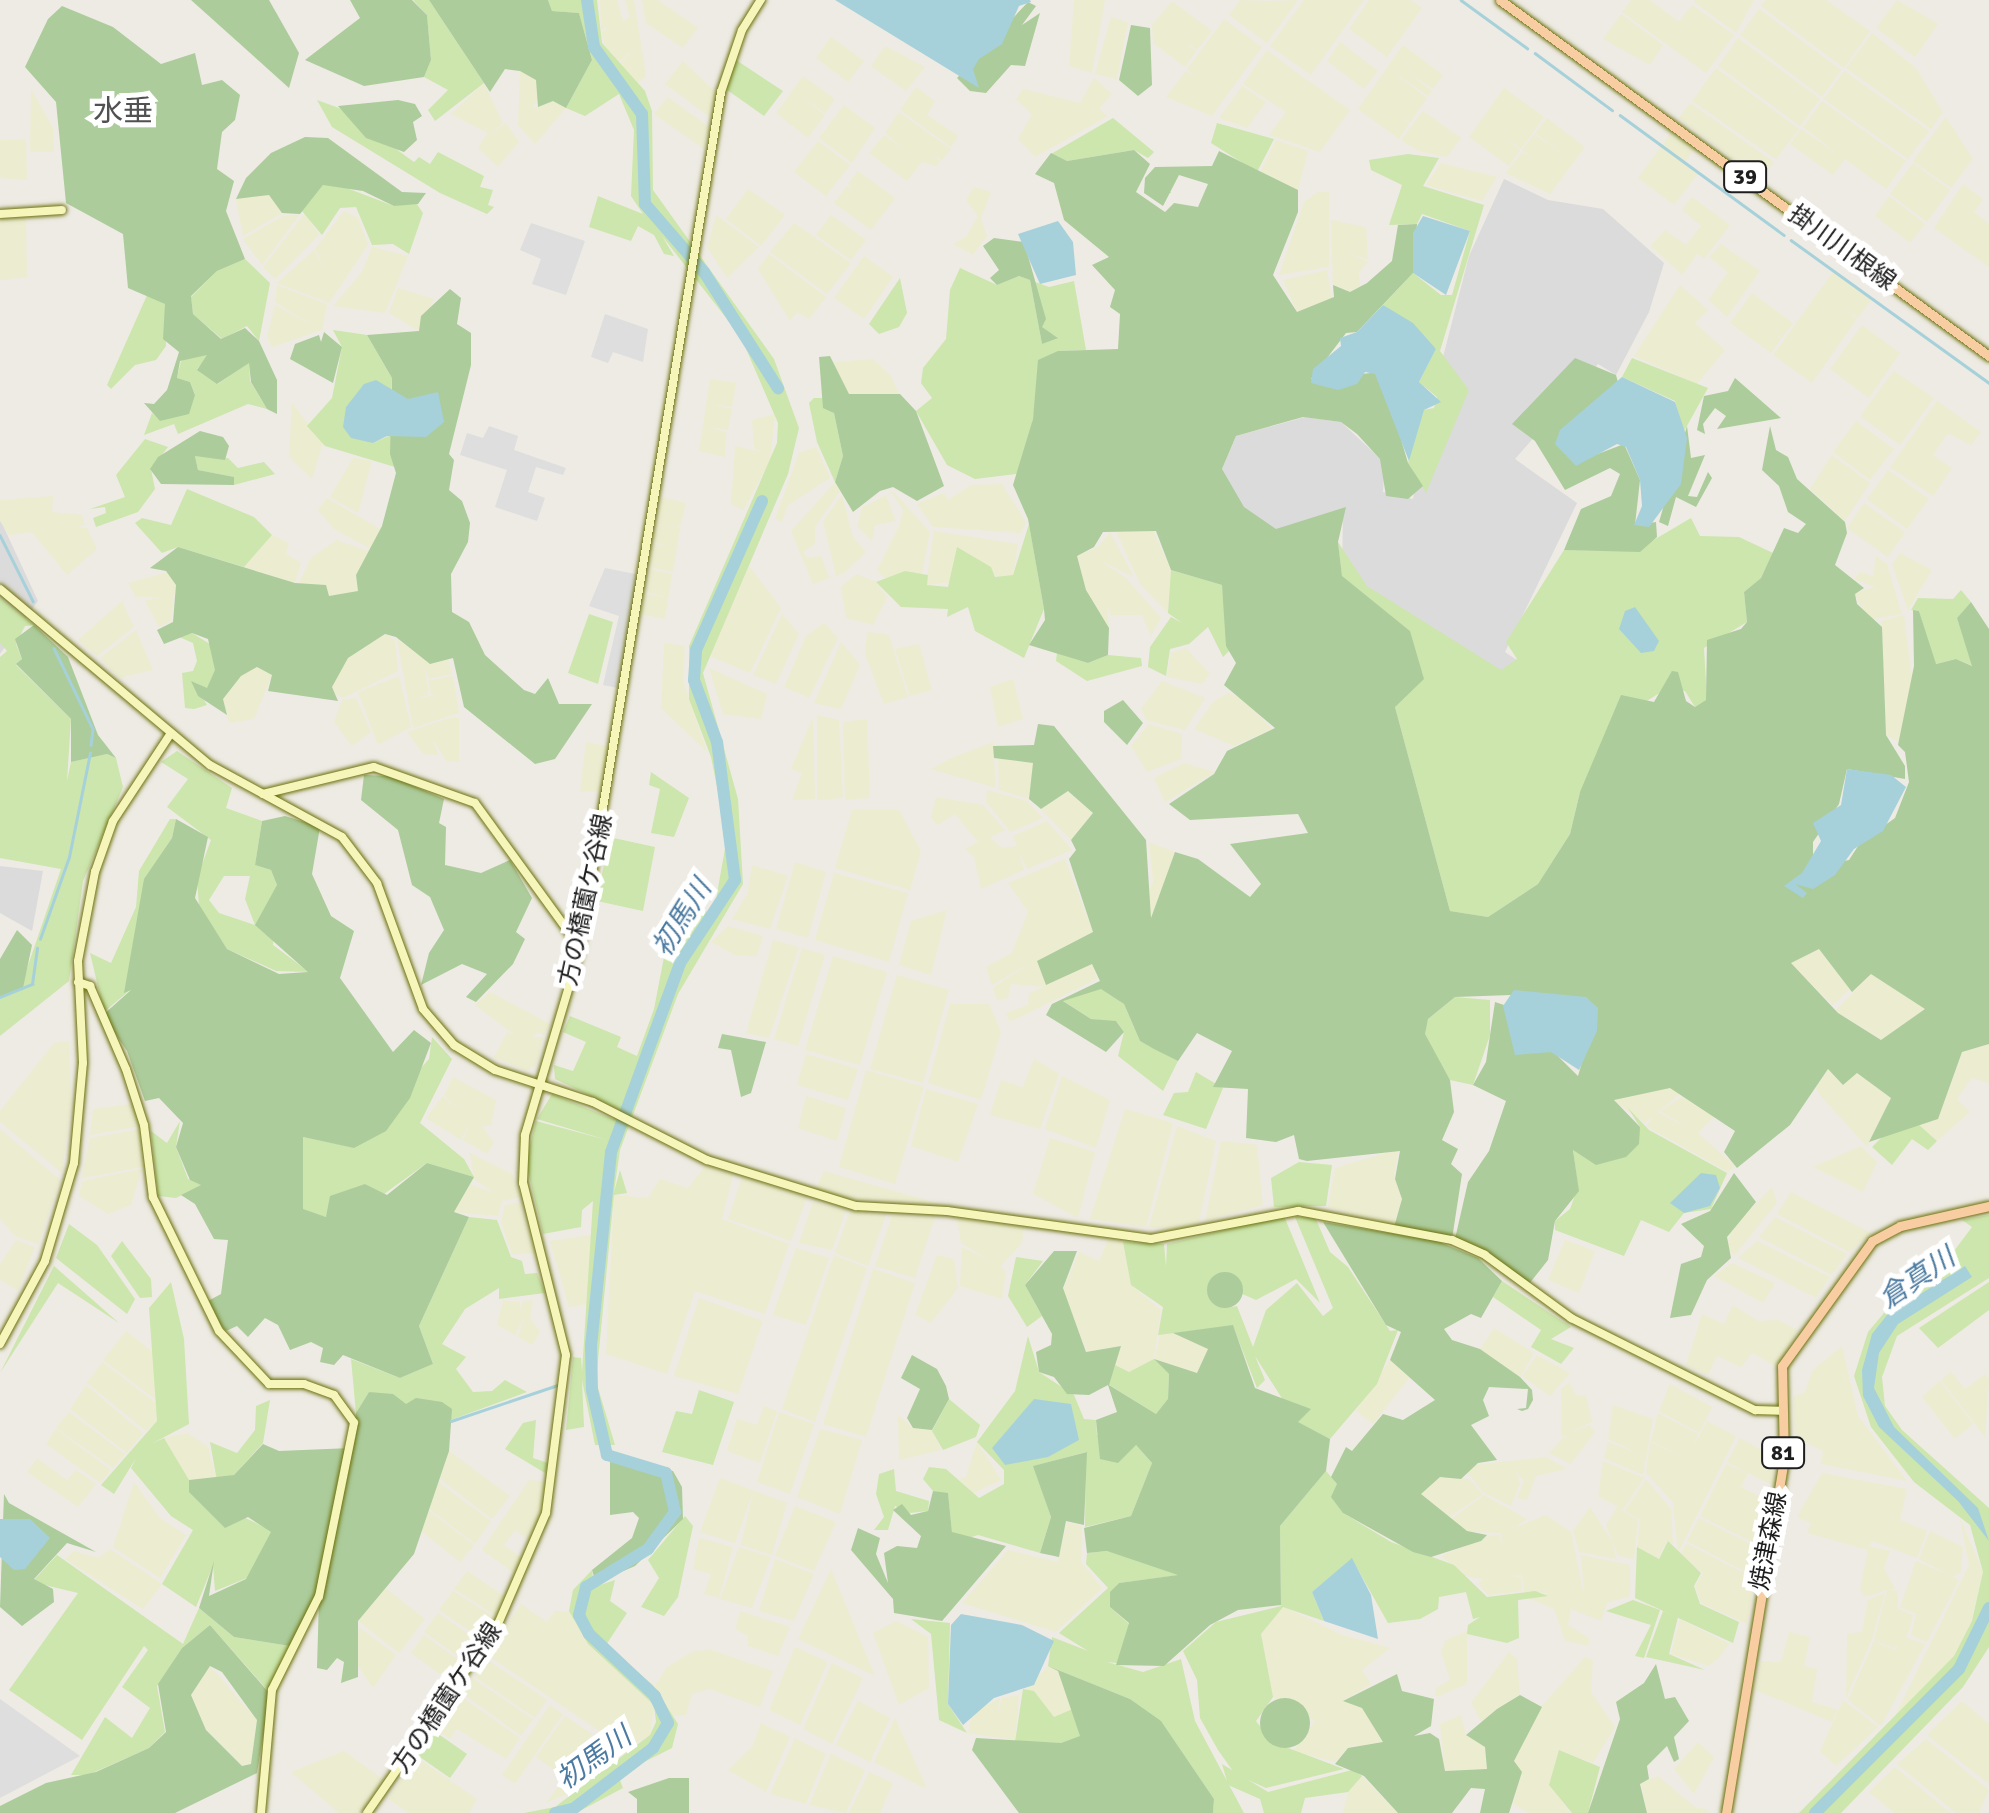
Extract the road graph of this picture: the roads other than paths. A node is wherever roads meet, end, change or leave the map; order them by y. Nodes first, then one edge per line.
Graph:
1 (761, 0) edge
2 (1500, 0) edge
3 (62, 210) dead end
4 (0, 214) edge
5 (1989, 356) edge
6 (0, 589) edge
7 (171, 733) junction
8 (263, 794) junction
9 (579, 947) junction
10 (78, 982) junction
11 (539, 1084) junction
12 (1989, 1206) edge
13 (0, 1344) edge
14 (1780, 1411) junction
15 (261, 1813) edge
16 (367, 1813) edge
17 (1726, 1813) edge

1 - 9 street, 方の橋薗ケ谷線
2 - 5 main road, 掛川川根線 / 39
3 - 4 street
6 - 7 street
7 - 8 street
7 - 10 street
8 - 9 street
8 - 11 street
9 - 11 street, 方の橋薗ケ谷線
10 - 13 street
10 - 15 street
11 - 14 street
11 - 16 street, 方の橋薗ケ谷線
12 - 14 main road, 焼津森線 / 81
14 - 17 main road, 焼津森線 / 81

